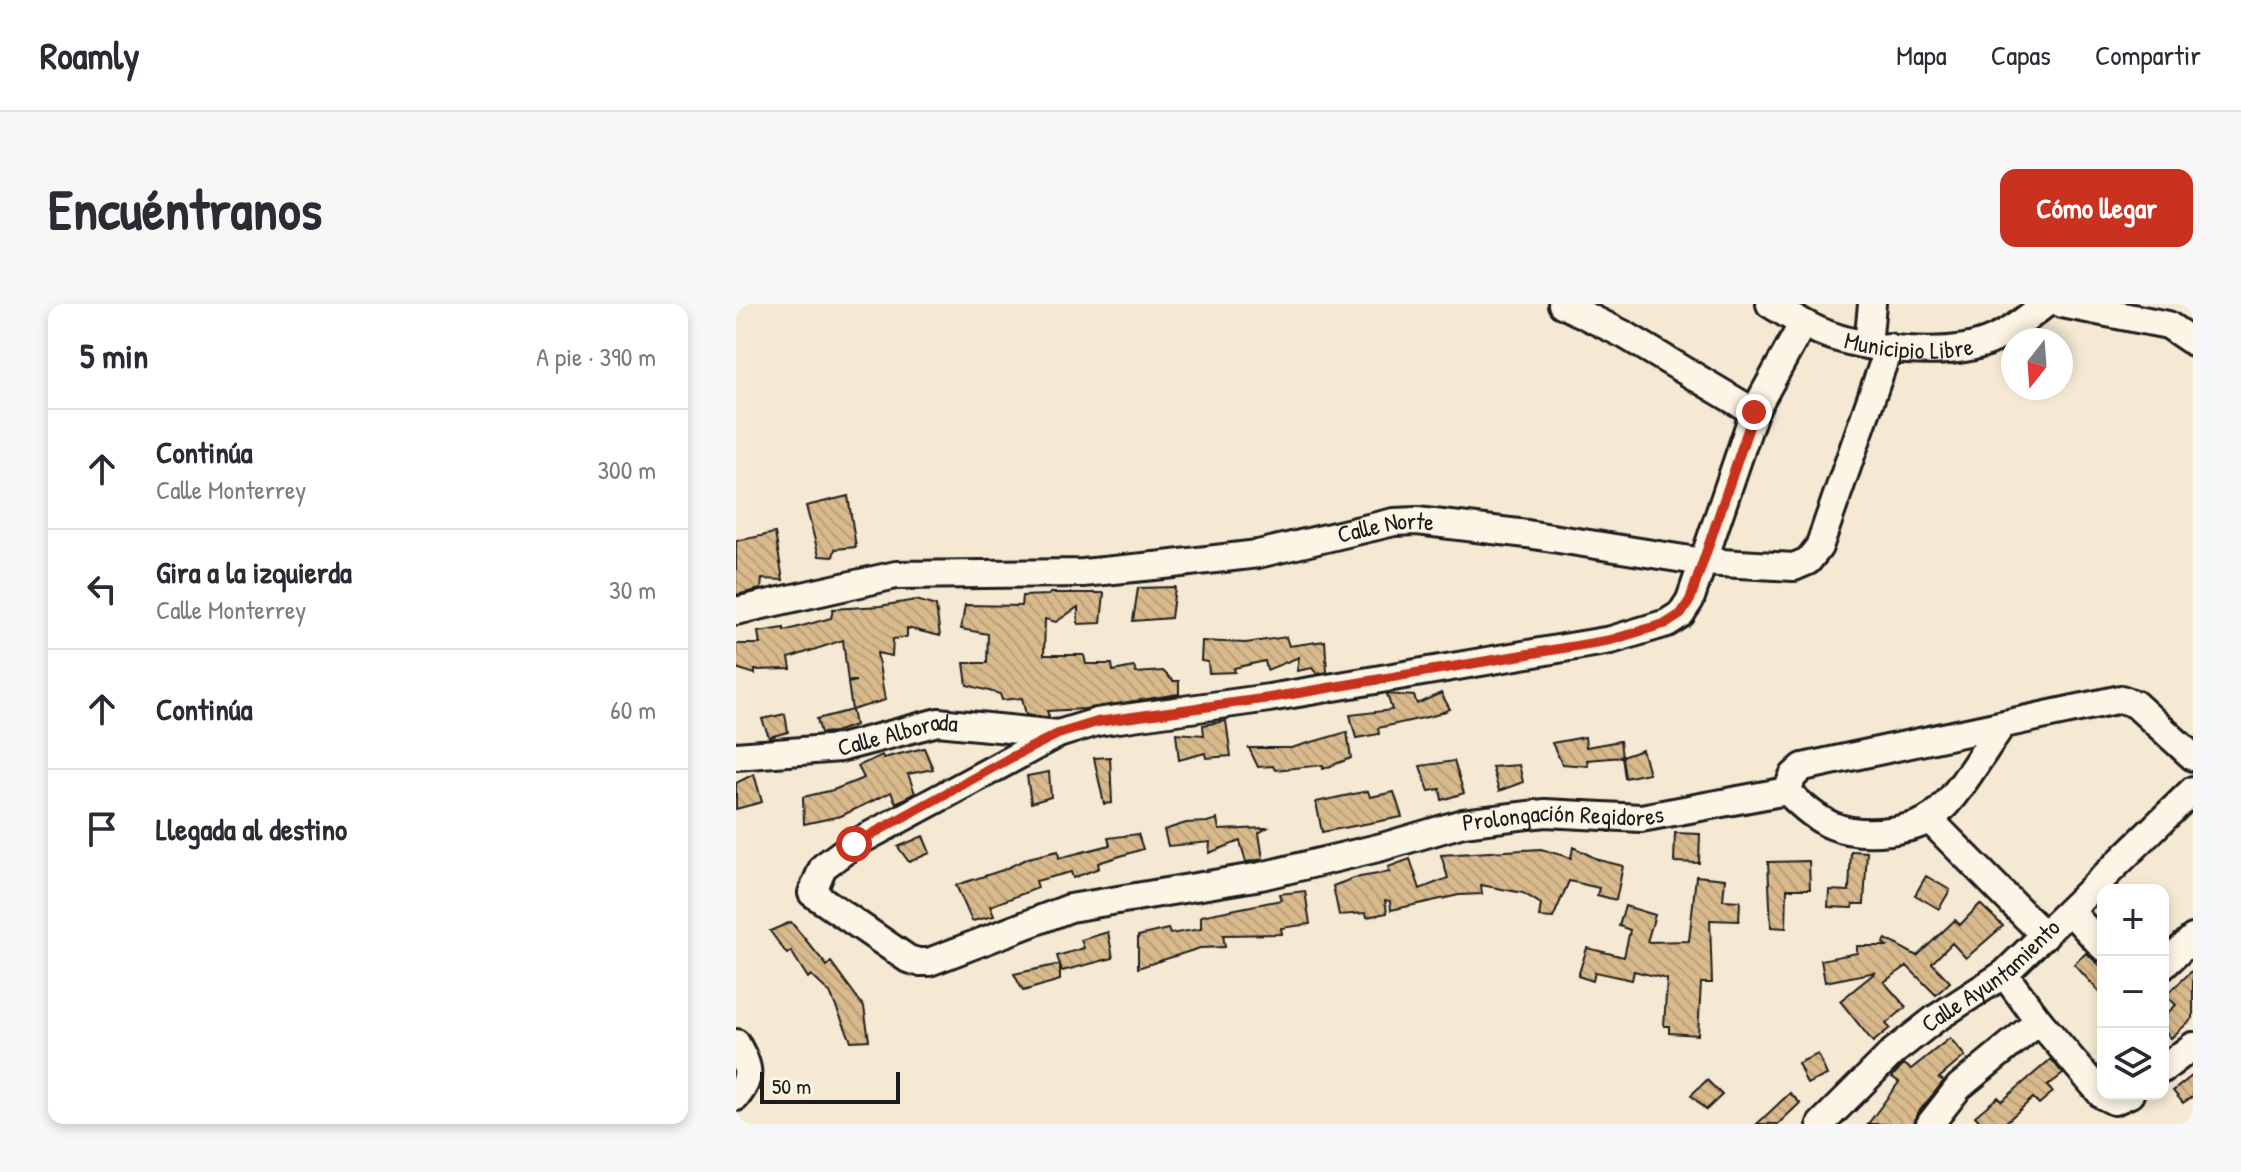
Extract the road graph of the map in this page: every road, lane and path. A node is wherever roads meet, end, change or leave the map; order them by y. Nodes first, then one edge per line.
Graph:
1 (1562, 304) edge
2 (1770, 304) edge
3 (1872, 304) edge
4 (2045, 304) edge
5 (2062, 304) edge
6 (2161, 314) edge
7 (1803, 323) junction
8 (2193, 342) edge
9 (1878, 346) junction
10 (1754, 412) junction
11 (1703, 562) junction
12 (736, 611) edge
13 (2002, 725) junction
14 (1058, 734) junction
15 (736, 756) edge
16 (2193, 757) edge
17 (2193, 790) edge
18 (1787, 791) junction
19 (1929, 819) junction
20 (2070, 911) junction
21 (2045, 936) junction
22 (2193, 938) edge
23 (2097, 940) edge
24 (2169, 960) edge
25 (2004, 974) junction
26 (2039, 1021) junction
27 (736, 1043) edge
28 (2193, 1046) edge
29 (2169, 1064) edge
30 (2097, 1089) edge
31 (736, 1097) edge
32 (1821, 1124) edge
33 (1930, 1124) edge

1 - 10 street
2 - 7 street, Municipio Libre
3 - 9 street
4 - 9 street, Municipio Libre
5 - 6 street
6 - 8 street
7 - 9 street, Municipio Libre
7 - 10 street
9 - 11 street, Calle Norte
10 - 11 street
11 - 12 street, Calle Norte
11 - 14 street
13 - 16 street
13 - 18 street
13 - 19 street
14 - 15 street, Calle Alborada
14 - 18 street, Prolongación Regidores
17 - 20 street, Calle Ayuntamiento
18 - 19 street
19 - 21 street
20 - 21 street, Calle Ayuntamiento
20 - 23 street
21 - 25 street, Calle Ayuntamiento
22 - 24 street
25 - 26 street
25 - 32 street, Calle Ayuntamiento
26 - 30 street
26 - 33 street
27 - 31 street
28 - 29 street

